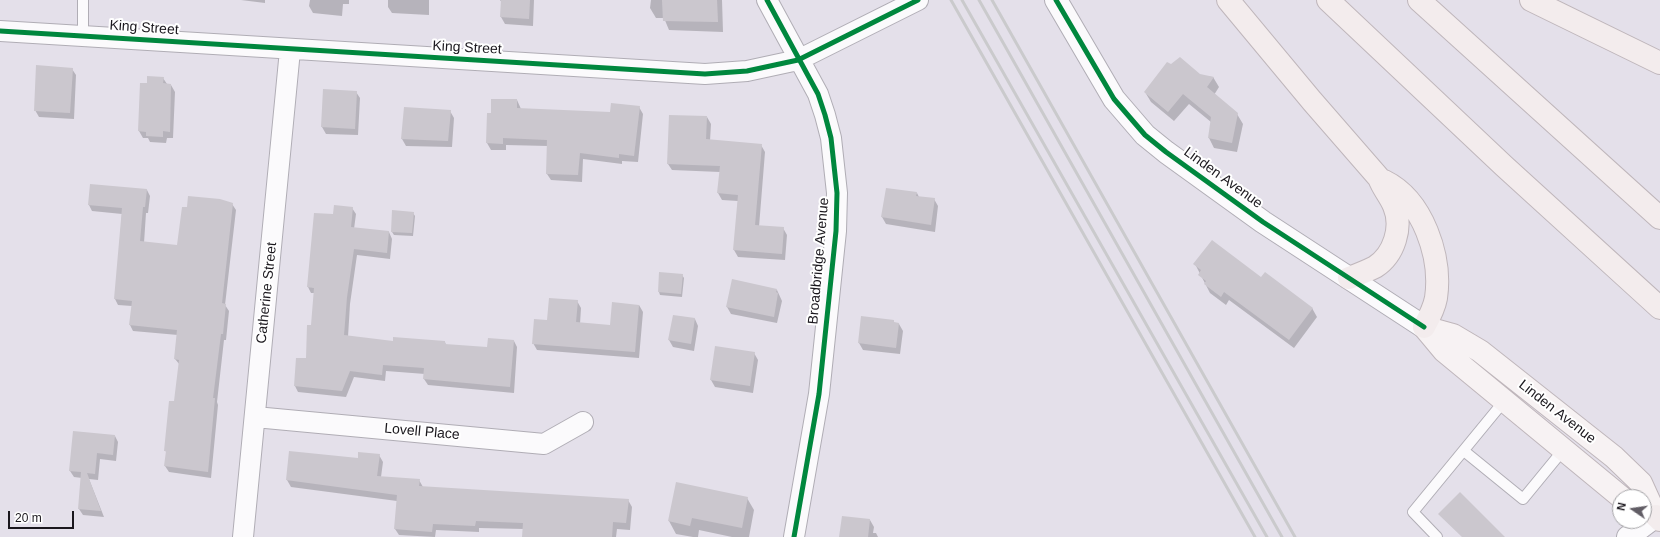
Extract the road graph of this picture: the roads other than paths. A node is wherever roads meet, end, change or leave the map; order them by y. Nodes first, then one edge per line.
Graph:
1 (83, 0) edge
2 (767, 0) edge
3 (918, 0) edge
4 (1056, 0) edge
5 (1228, 0) edge
6 (1328, 0) edge
7 (1419, 0) edge
8 (1531, 0) edge
9 (0, 31) edge
10 (83, 36) junction
11 (290, 50) junction
12 (798, 60) junction
13 (1660, 63) edge
14 (1379, 178) junction
15 (1660, 218) edge
16 (1349, 278) junction
17 (1660, 308) edge
18 (1424, 327) junction
19 (1504, 400) junction
20 (255, 417) junction
21 (583, 422) dead end
22 (1564, 449) junction
23 (1464, 450) junction
24 (1612, 489) edge
25 (1656, 514) edge
26 (243, 537) edge
27 (794, 537) edge
28 (1437, 537) edge
29 (1628, 537) edge

1 - 10 lane
2 - 12 street, Broadbridge Avenue
3 - 12 street, King Street
4 - 16 street, Linden Avenue
5 - 14 highway
6 - 17 highway
7 - 15 highway
8 - 13 highway
9 - 10 street, King Street
10 - 11 street, King Street
11 - 12 street, King Street
11 - 20 street, Catherine Street
12 - 27 street, Broadbridge Avenue
14 - 16 highway
14 - 18 highway
16 - 18 street, Linden Avenue
18 - 19 main road, Linden Avenue
18 - 25 main road, Linden Avenue
19 - 22 main road, Linden Avenue
19 - 23 lane
20 - 21 street, Lovell Place
20 - 26 street, Catherine Street
22 - 23 lane
22 - 24 main road, Linden Avenue
23 - 28 lane
25 - 29 street

